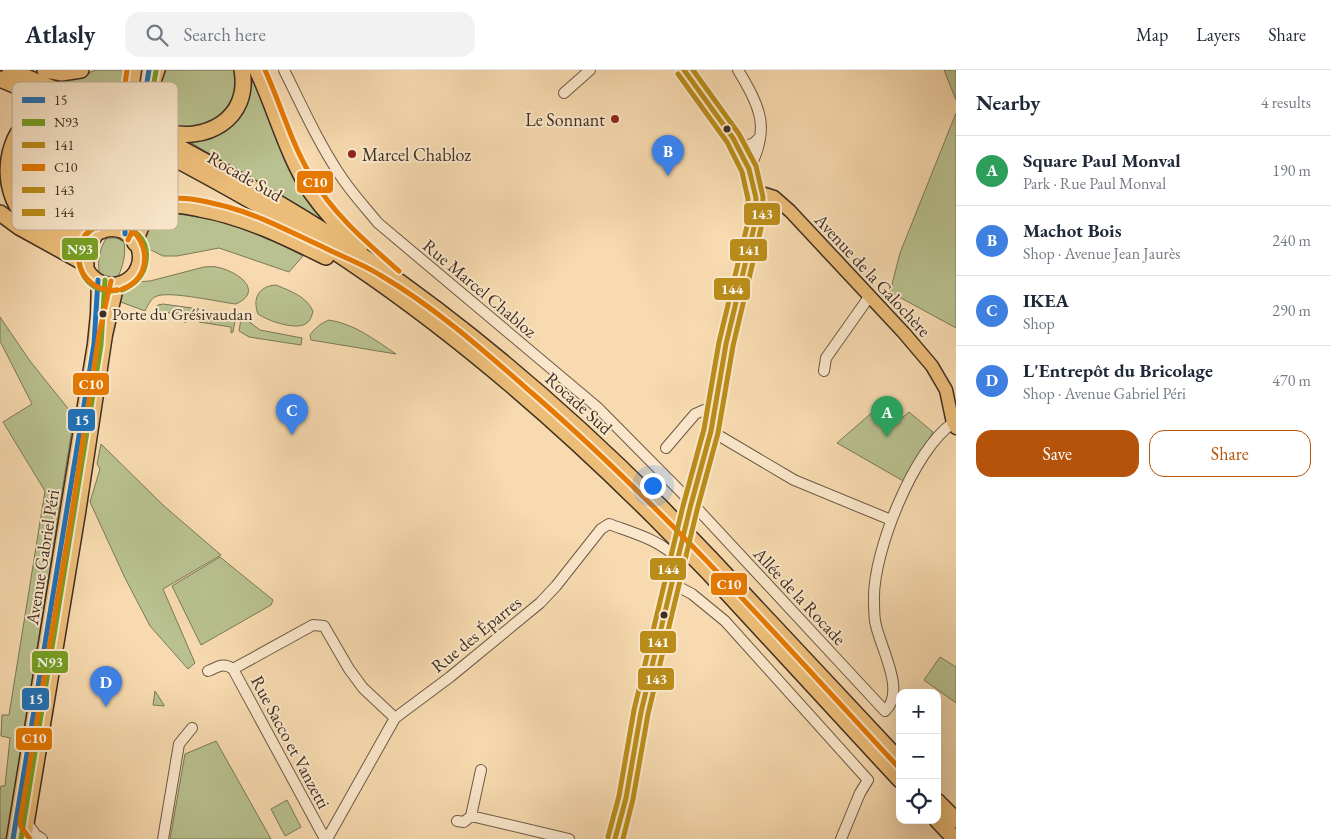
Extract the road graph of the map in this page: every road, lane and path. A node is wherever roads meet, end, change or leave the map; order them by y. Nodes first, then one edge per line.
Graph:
1 (10, 70) edge
2 (45, 70) edge
3 (82, 70) edge
4 (157, 70) edge
5 (242, 70) edge
6 (257, 70) edge
7 (284, 70) edge
8 (590, 70) edge
9 (684, 70) edge
10 (738, 70) edge
11 (0, 79) edge
12 (32, 82) edge
13 (153, 82) edge
14 (12, 84) edge
15 (564, 93) dead end
16 (178, 136) edge
17 (760, 137) junction
18 (12, 140) edge
19 (178, 148) edge
20 (740, 149) junction
21 (178, 151) edge
22 (749, 169) junction
23 (755, 191) junction
24 (12, 203) edge
25 (782, 203) junction
26 (178, 206) edge
27 (0, 213) edge
28 (756, 216) junction
29 (12, 222) edge
30 (24, 230) edge
31 (45, 230) edge
32 (103, 230) edge
33 (129, 230) edge
34 (138, 230) edge
35 (99, 235) junction
36 (130, 239) junction
37 (86, 264) junction
38 (98, 280) junction
39 (118, 283) junction
40 (380, 283) junction
41 (402, 284) junction
42 (869, 297) junction
43 (824, 371) dead end
44 (714, 413) junction
45 (955, 425) edge
46 (711, 430) junction
47 (666, 448) dead end
48 (692, 503) junction
49 (658, 513) junction
50 (891, 520) junction
51 (679, 560) junction
52 (708, 564) junction
53 (673, 584) junction
54 (233, 668) junction
55 (208, 672) dead end
56 (395, 718) junction
57 (192, 728) dead end
58 (896, 757) edge
59 (481, 770) dead end
60 (899, 779) edge
61 (941, 804) edge
62 (471, 816) junction
63 (956, 820) edge
64 (456, 821) dead end
65 (28, 823) junction
66 (941, 824) edge
67 (328, 838) edge
68 (13, 839) edge
69 (25, 839) edge
70 (42, 839) edge
71 (163, 839) edge
72 (569, 839) edge
73 (615, 839) edge
74 (842, 839) edge
75 (955, 839) edge

1 - 12 highway, Rocade Sud
2 - 3 highway
4 - 13 highway
5 - 16 highway
6 - 41 highway
7 - 48 street, Rue Marcel Chabloz
8 - 15 street
9 - 20 main road
10 - 17 street
11 - 14 highway, Rocade Sud
17 - 20 street
17 - 22 street
18 - 24 highway
19 - 41 highway, Rocade Sud
20 - 22 main road
21 - 40 highway, Rocade Sud
22 - 23 main road
23 - 25 main road, Avenue de la Galochère
23 - 28 main road
25 - 28 main road
25 - 42 main road, Avenue de la Galochère
26 - 40 highway
27 - 29 highway
28 - 44 main road
30 - 37 highway
31 - 35 highway
32 - 35 main road
33 - 36 main road
34 - 36 highway
35 - 36 main road
35 - 37 main road
36 - 39 main road
37 - 38 main road
38 - 39 main road
38 - 68 main road, Avenue Gabriel Péri
39 - 65 main road, Avenue Gabriel Péri
40 - 49 highway, Rocade Sud
41 - 49 highway, Rocade Sud
42 - 43 street
42 - 45 main road, Avenue de la Galochère
44 - 46 main road
44 - 47 street
45 - 50 street
46 - 48 main road
46 - 50 street
48 - 50 street, Allée de la Rocade
48 - 51 main road
49 - 52 highway, Rocade Sud, bridge
51 - 53 main road
51 - 56 street, Rue des Éparres
52 - 58 highway, Rocade Sud
52 - 60 highway, Rocade Sud
53 - 73 main road
53 - 74 street
54 - 55 street
54 - 56 street, Rue Sacco et Vanzetti
54 - 67 street, Rue Sacco et Vanzetti
56 - 67 street, Rue des Éparres
57 - 71 street
59 - 62 street
61 - 63 highway
62 - 64 street
62 - 72 street
65 - 69 main road, Avenue Gabriel Péri
65 - 70 street
66 - 75 highway

